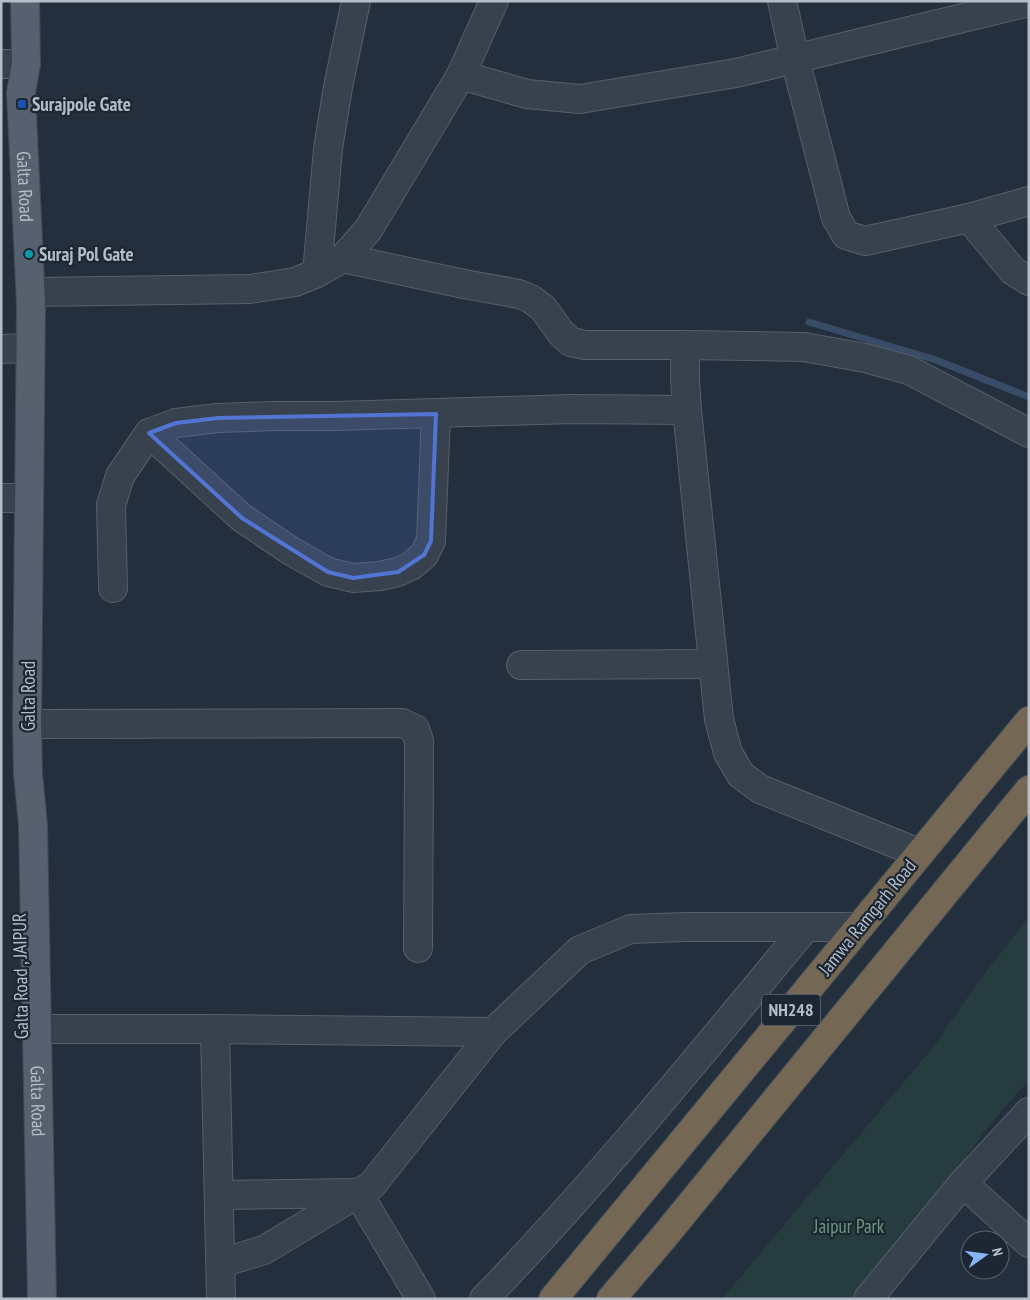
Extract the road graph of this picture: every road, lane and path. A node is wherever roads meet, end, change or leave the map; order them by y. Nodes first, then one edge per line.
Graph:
1 (7, 1) edge
2 (25, 1) edge
3 (356, 1) edge
4 (494, 1) edge
5 (782, 1) edge
6 (1029, 2) edge
7 (795, 59) junction
8 (12, 64) edge
9 (461, 75) junction
10 (1029, 200) edge
11 (969, 218) junction
12 (343, 258) junction
13 (316, 273) junction
14 (1029, 282) edge
15 (31, 292) junction
16 (685, 345) junction
17 (30, 348) junction
18 (1, 349) edge
19 (687, 410) junction
20 (436, 414) junction
21 (149, 433) junction
22 (1029, 433) edge
23 (1, 498) edge
24 (29, 498) junction
25 (113, 588) dead end
26 (713, 664) junction
27 (522, 665) dead end
28 (1029, 720) edge
29 (27, 724) junction
30 (28, 774) junction
31 (1029, 790) edge
32 (919, 854) junction
33 (806, 927) junction
34 (858, 927) junction
35 (418, 948) dead end
36 (37, 1029) junction
37 (215, 1030) junction
38 (493, 1032) junction
39 (1029, 1112) edge
40 (962, 1183) junction
41 (358, 1193) junction
42 (219, 1195) junction
43 (1029, 1243) edge
44 (220, 1263) junction
45 (24, 1299) edge
46 (42, 1299) edge
47 (221, 1299) edge
48 (421, 1299) edge
49 (484, 1299) edge
50 (553, 1299) edge
51 (612, 1299) edge
52 (868, 1299) edge

1 - 8 main road, Galta Road
2 - 8 main road
3 - 13 street
4 - 9 street
5 - 7 street
6 - 7 street
7 - 9 street
7 - 11 street
8 - 15 main road, Galta Road
9 - 12 street
10 - 11 street
11 - 14 street
12 - 13 street
12 - 16 street
13 - 15 street
15 - 17 main road, Galta Road
16 - 19 street
16 - 22 street
17 - 18 street
17 - 24 main road, Galta Road
19 - 20 street
19 - 26 street
20 - 21 street
20 - 21 street
21 - 25 street
23 - 24 street
24 - 29 main road, Galta Road
26 - 27 street
26 - 32 street
28 - 32 highway, Jamwa Ramgarh Road / NH248
29 - 30 main road, Galta Road
29 - 35 street
30 - 36 main road, Galta Road
30 - 45 main road, Galta Road , JAIPUR
31 - 51 highway, NH248
32 - 34 highway, Jamwa Ramgarh Road / NH248
33 - 34 street
33 - 38 street
33 - 49 street
34 - 50 highway, Jamwa Ramgarh Road / NH248
36 - 37 street
36 - 46 main road, Galta Road
37 - 38 street
37 - 42 street
38 - 41 street
39 - 40 street
40 - 43 street
40 - 52 street
41 - 42 street
41 - 44 street
41 - 48 street
42 - 44 street
44 - 47 street

